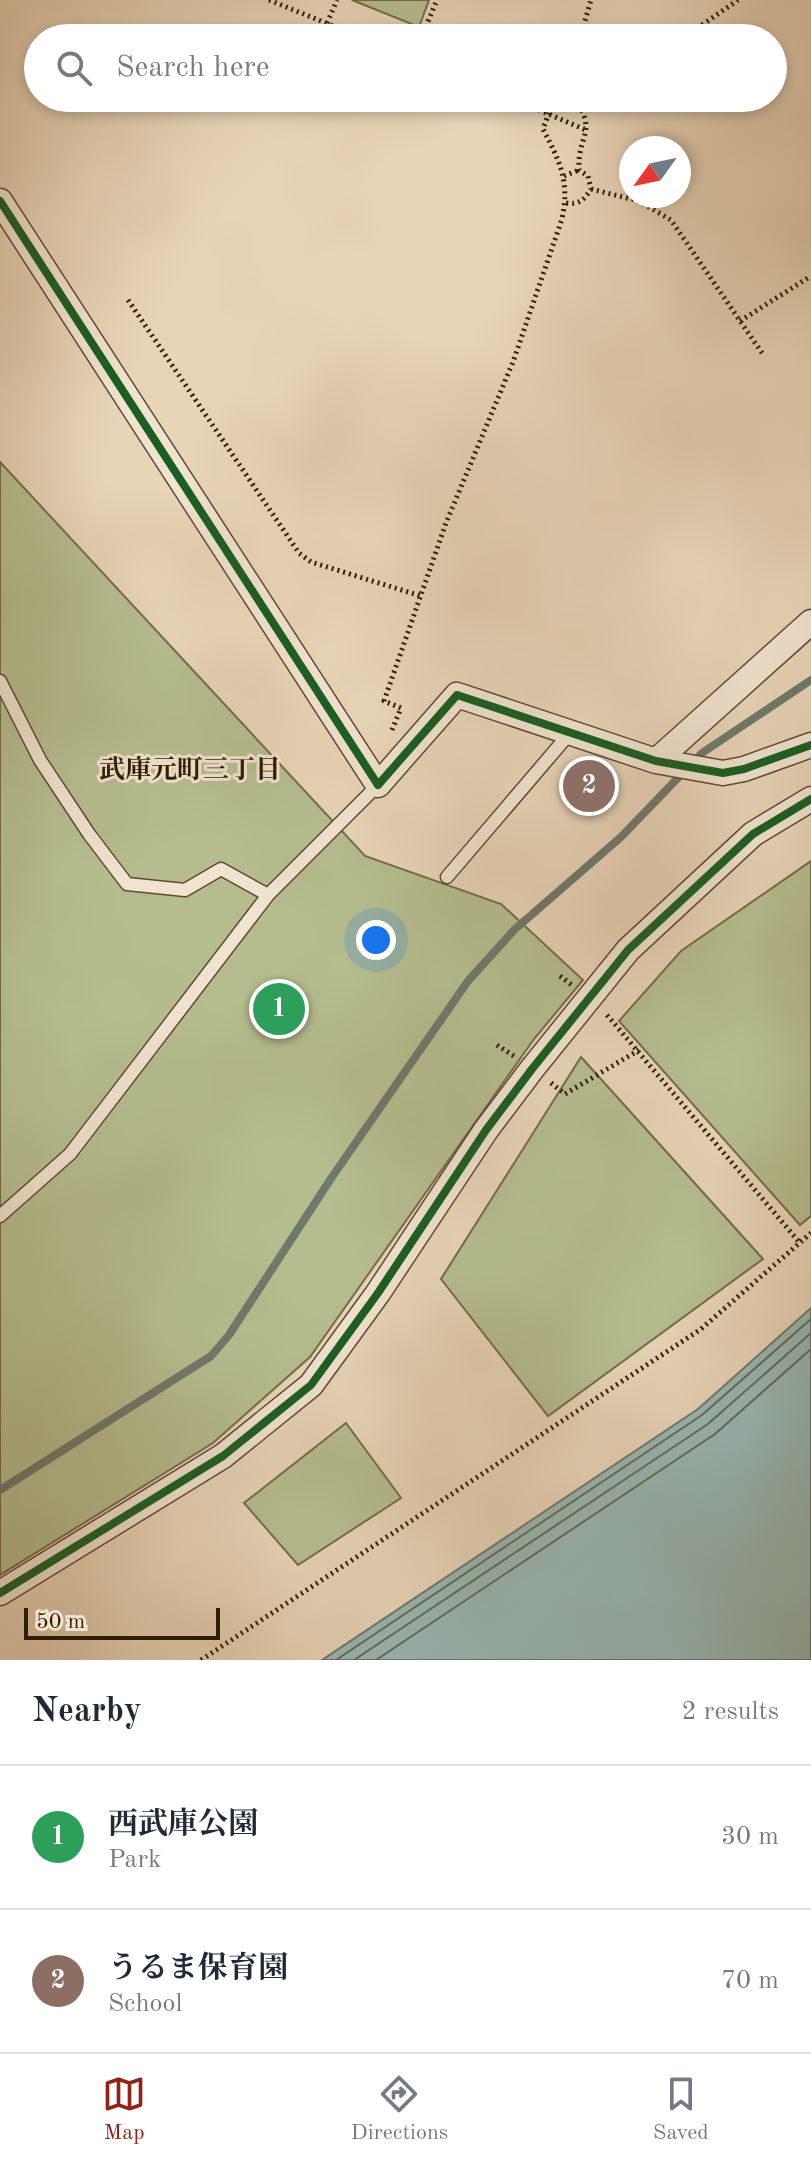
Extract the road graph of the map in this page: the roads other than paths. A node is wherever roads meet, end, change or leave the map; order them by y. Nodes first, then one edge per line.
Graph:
1 (0, 201) edge
2 (811, 622) edge
3 (0, 681) edge
4 (570, 733) junction
5 (811, 745) edge
6 (656, 761) junction
7 (378, 785) junction
8 (811, 799) edge
9 (447, 877) dead end
10 (268, 895) junction
11 (0, 1216) edge
12 (0, 1593) edge

1 - 7 street
2 - 6 street
3 - 10 lane
4 - 6 street
4 - 7 street
4 - 9 lane
5 - 6 street
7 - 10 lane
8 - 12 street
10 - 11 lane

